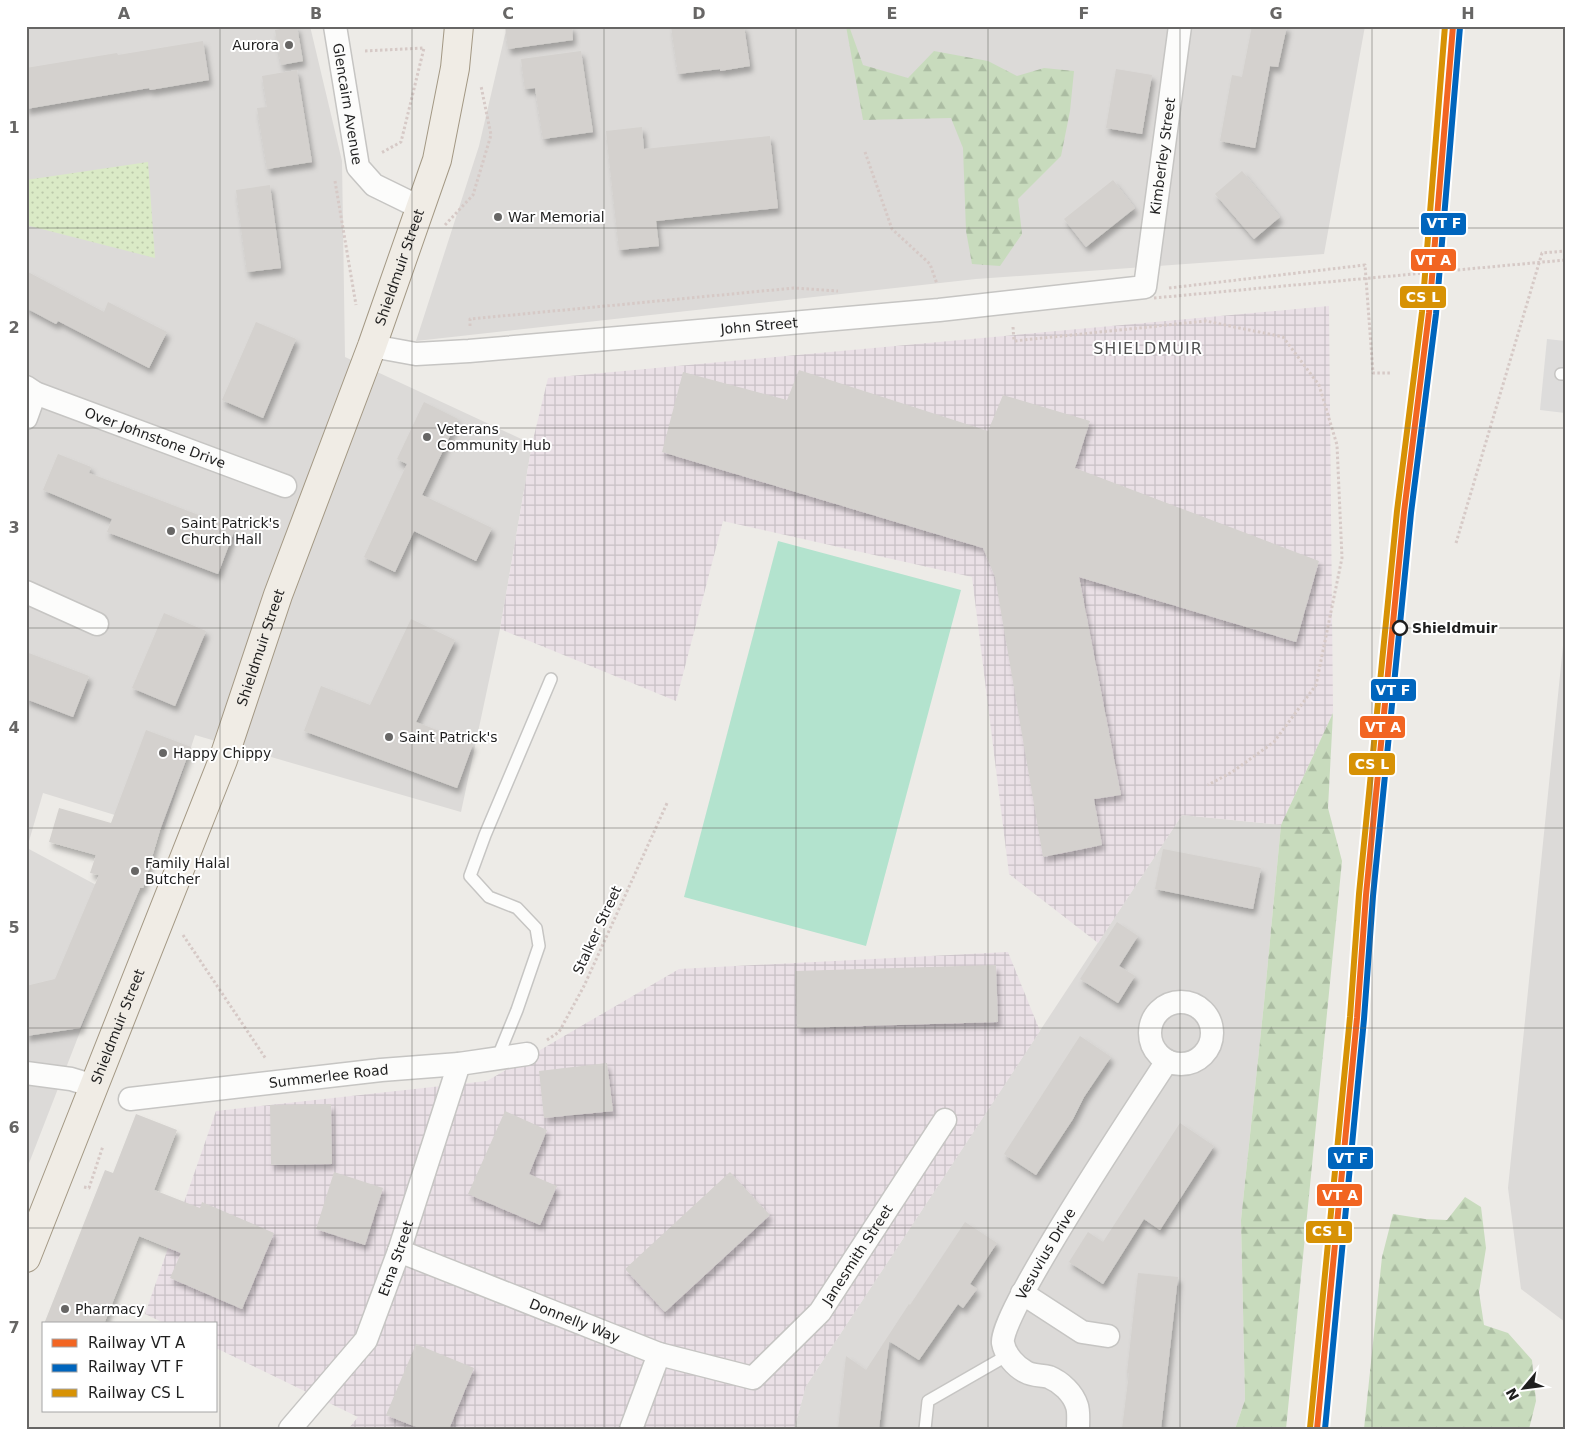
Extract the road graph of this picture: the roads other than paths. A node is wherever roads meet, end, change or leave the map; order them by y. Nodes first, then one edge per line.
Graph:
1 (335, 26) edge
2 (460, 26) edge
3 (1180, 26) edge
4 (419, 207) junction
5 (1150, 293) joint
6 (372, 346) junction
7 (31, 390) edge
8 (26, 418) edge
9 (285, 486) dead end
10 (26, 592) edge
11 (98, 624) dead end
12 (552, 680) dead end
13 (527, 1054) road end
14 (497, 1059) junction
15 (1167, 1061) dead end
16 (458, 1064) junction
17 (26, 1072) edge
18 (94, 1086) junction
19 (130, 1099) dead end
20 (944, 1120) dead end
21 (399, 1251) junction
22 (26, 1258) edge
23 (1022, 1293) junction
24 (1108, 1336) dead end
25 (659, 1354) junction
26 (1008, 1355) junction
27 (753, 1378) joint
28 (290, 1429) edge
29 (631, 1429) edge
30 (925, 1429) edge
31 (1078, 1429) edge

1 - 4 street, Glencairn Avenue
2 - 4 main road, Shieldmuir Street
3 - 5 street, Kimberley Street
4 - 6 main road, Shieldmuir Street
5 - 6 street, John Street
6 - 18 main road, Shieldmuir Street
7 - 8 street
7 - 9 street, Over Johnstone Drive
10 - 11 street
12 - 14 lane
13 - 14 street, Summerlee Road
14 - 16 street, Summerlee Road
15 - 23 street, Vesuvius Drive
16 - 19 street, Summerlee Road
16 - 21 street, Etna Street
17 - 18 street
18 - 22 main road, Shieldmuir Street
20 - 27 street, Janesmith Street
21 - 25 street, Donnelly Way
21 - 28 street, Etna Street
23 - 24 street
23 - 26 street, Vesuvius Drive
25 - 27 street, Donnelly Way
25 - 29 street
26 - 30 lane
26 - 31 street

